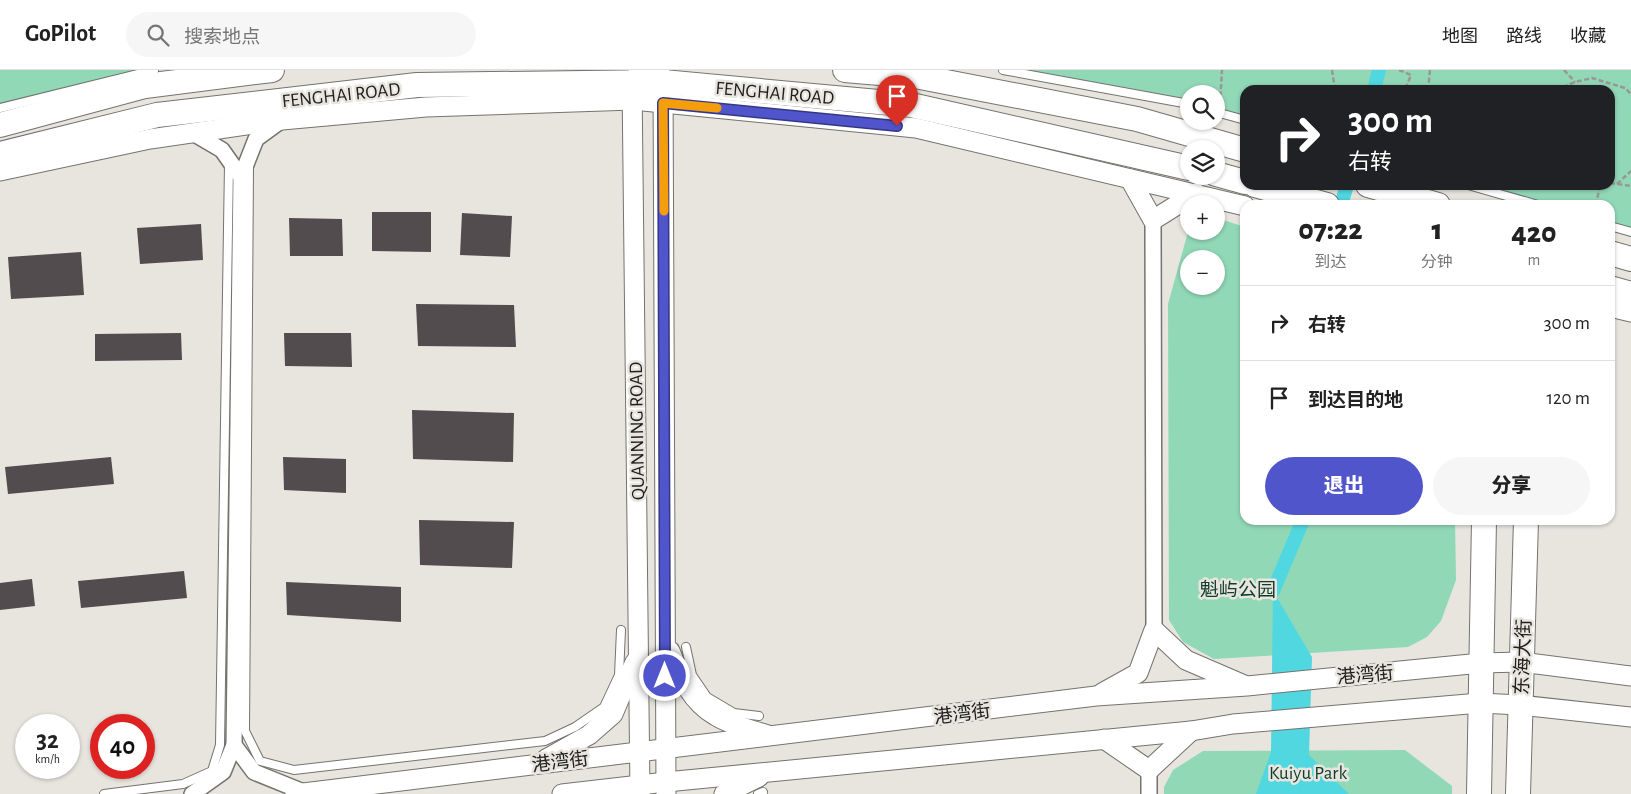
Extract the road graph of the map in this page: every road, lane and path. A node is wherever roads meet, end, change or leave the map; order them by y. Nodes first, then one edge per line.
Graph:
1 (154, 70) edge
2 (272, 70) edge
3 (845, 70) edge
4 (1003, 70) edge
5 (1222, 70) edge
6 (1332, 70) edge
7 (1399, 70) edge
8 (1430, 70) edge
9 (1564, 70) edge
10 (1576, 82) junction
11 (635, 84) edge
12 (662, 85) edge
13 (1221, 85) edge
14 (1334, 85) edge
15 (1407, 85) edge
16 (1428, 85) edge
17 (1568, 85) edge
18 (1631, 94) edge
19 (1180, 102) edge
20 (0, 108) edge
21 (1225, 114) edge
22 (1240, 119) edge
23 (282, 120) junction
24 (0, 125) edge
25 (193, 133) junction
26 (1240, 149) edge
27 (0, 154) edge
28 (249, 159) junction
29 (229, 160) junction
30 (1180, 166) edge
31 (0, 171) edge
32 (1631, 171) edge
33 (1225, 176) edge
34 (242, 177) junction
35 (1130, 179) junction
36 (1240, 181) edge
37 (1617, 184) joint
38 (1631, 186) edge
39 (1273, 190) edge
40 (1386, 190) edge
41 (1486, 190) edge
42 (1196, 193) junction
43 (1309, 200) edge
44 (1420, 200) edge
45 (1520, 200) edge
46 (1240, 205) edge
47 (1153, 220) junction
48 (1615, 227) edge
49 (1631, 232) edge
50 (1615, 254) edge
51 (1631, 259) edge
52 (1615, 289) edge
53 (1631, 294) edge
54 (1615, 308) edge
55 (1631, 312) edge
56 (1484, 525) edge
57 (1526, 525) edge
58 (621, 630) dead end
59 (1154, 630) junction
60 (665, 639) junction
61 (686, 647) dead end
62 (639, 654) junction
63 (1521, 662) junction
64 (1481, 663) junction
65 (1631, 676) edge
66 (1250, 686) junction
67 (1096, 696) junction
68 (1480, 703) junction
69 (1520, 705) junction
70 (759, 716) dead end
71 (1631, 718) edge
72 (1191, 731) junction
73 (771, 737) junction
74 (1104, 740) junction
75 (234, 745) junction
76 (666, 750) junction
77 (640, 751) junction
78 (539, 764) junction
79 (1149, 770) junction
80 (772, 771) junction
81 (666, 788) edge
82 (640, 789) edge
83 (301, 793) edge
84 (104, 794) edge
85 (192, 794) edge
86 (562, 794) edge
87 (724, 794) edge
88 (1148, 794) edge
89 (1479, 794) edge
90 (1518, 794) edge

1 - 20 lane
2 - 24 main road, FENGHAI ROAD
3 - 26 main road, FENGHAI ROAD
4 - 19 lane
5 - 13 path
6 - 14 path
7 - 15 path
8 - 16 path
9 - 10 path
10 - 17 path
10 - 18 path
11 - 12 main road, FENGHAI ROAD
11 - 23 street
11 - 27 main road, FENGHAI ROAD
11 - 62 street, QUANNING ROAD
12 - 30 main road, FENGHAI ROAD
12 - 35 street
12 - 60 street, QUANNING ROAD
21 - 22 lane
23 - 25 street
23 - 28 street
25 - 29 street
25 - 31 street
28 - 34 street
28 - 58 lane
29 - 34 street
29 - 84 lane
32 - 37 path
33 - 36 main road
34 - 75 street
35 - 42 street
35 - 47 street
37 - 38 path
39 - 43 main road
40 - 44 main road
41 - 45 lane
42 - 46 street
42 - 47 street
47 - 59 street
48 - 49 lane
50 - 51 main road
52 - 53 main road
54 - 55 street
56 - 64 main road
57 - 63 main road, 东海大街
59 - 66 street
59 - 67 street
60 - 73 street
60 - 76 street, QUANNING ROAD
61 - 70 lane
62 - 77 street, QUANNING ROAD
62 - 78 street
63 - 64 street, 港湾街
63 - 65 street, 港湾街
63 - 69 main road, 东海大街
64 - 66 street, 港湾街
64 - 68 main road
66 - 67 street, 港湾街
67 - 73 street, 港湾街
68 - 69 street, 港湾街
68 - 72 street, 港湾街
68 - 89 main road
69 - 71 street, 港湾街
69 - 90 main road, 东海大街
72 - 74 street, 港湾街
72 - 79 street
73 - 76 street, 港湾街
74 - 79 street
74 - 80 street, 港湾街
75 - 83 street
75 - 85 street
76 - 77 street, 港湾街
76 - 81 street, QUANNING ROAD
77 - 78 street, 港湾街
77 - 82 street, QUANNING ROAD
78 - 83 street, 港湾街
79 - 88 street
80 - 81 street, 港湾街
80 - 87 street
81 - 82 street, 港湾街
82 - 86 street, 港湾街

